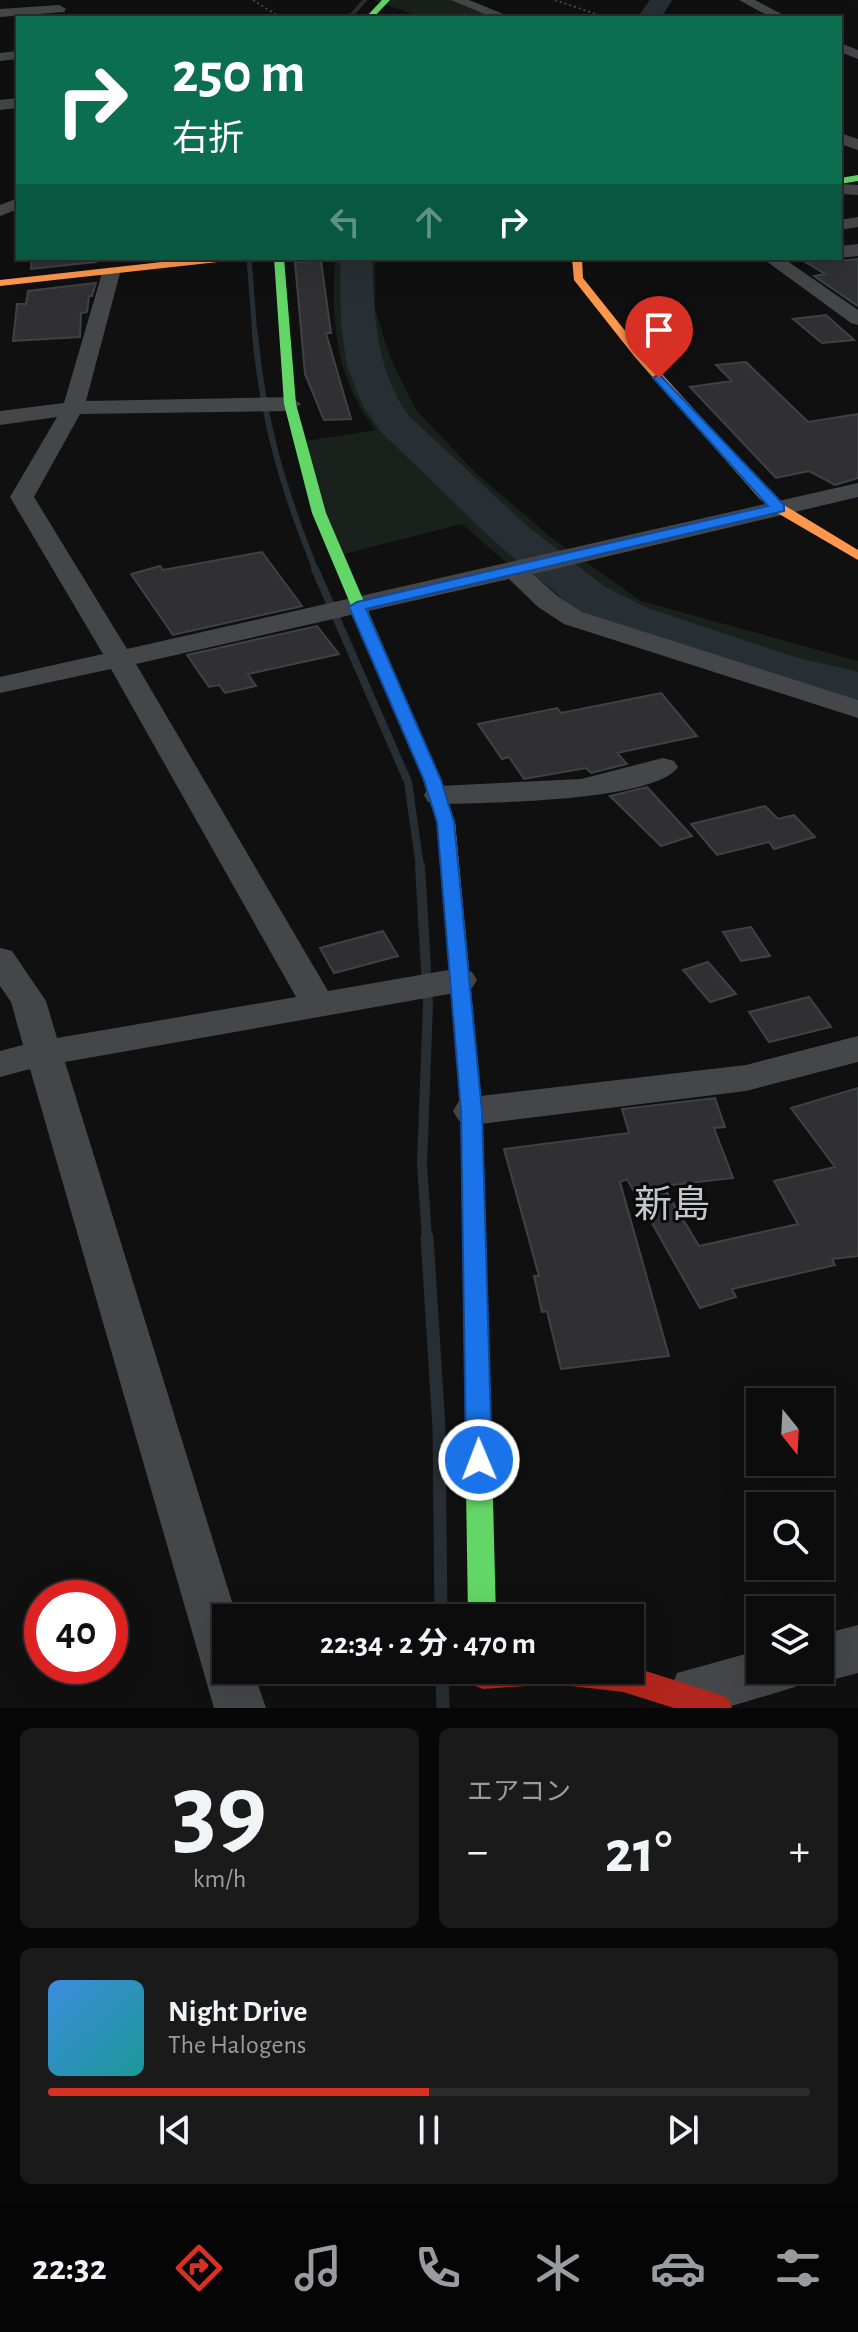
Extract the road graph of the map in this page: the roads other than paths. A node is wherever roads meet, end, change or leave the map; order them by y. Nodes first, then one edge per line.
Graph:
1 (457, 0) edge
2 (745, 0) edge
3 (385, 1) edge
4 (60, 9) edge
5 (0, 13) edge
6 (371, 16) edge
7 (501, 16) edge
8 (778, 16) edge
9 (843, 39) edge
10 (858, 55) edge
11 (212, 260) edge
12 (279, 260) edge
13 (577, 260) edge
14 (774, 260) edge
15 (111, 273) junction
16 (0, 283) edge
17 (858, 319) edge
18 (290, 404) junction
19 (73, 408) junction
20 (0, 418) edge
21 (858, 490) edge
22 (779, 508) junction
23 (858, 556) edge
24 (513, 569) junction
25 (357, 607) junction
26 (119, 658) junction
27 (0, 685) edge
28 (858, 709) edge
29 (663, 767) dead end
30 (439, 795) junction
31 (0, 959) edge
32 (460, 980) junction
33 (318, 1005) junction
34 (858, 1049) edge
35 (44, 1053) junction
36 (0, 1064) edge
37 (472, 1111) junction
38 (482, 1604) edge
39 (212, 1616) edge
40 (858, 1649) edge
41 (834, 1655) edge
42 (746, 1683) edge
43 (232, 1684) edge
44 (483, 1684) edge
45 (642, 1684) edge
46 (484, 1697) dead end
47 (698, 1702) edge
48 (240, 1708) edge

1 - 7 street
2 - 8 street
3 - 6 street
4 - 5 street
9 - 10 street
11 - 15 street
12 - 18 street
13 - 22 street
14 - 17 street
15 - 16 street
15 - 19 street
18 - 19 street
18 - 25 street
19 - 20 street
19 - 26 street
21 - 22 street
22 - 23 street
22 - 24 street
24 - 25 street
24 - 28 street
25 - 26 street
25 - 30 street
26 - 27 street
26 - 33 street
29 - 30 street
30 - 32 street
31 - 35 street
32 - 33 street
32 - 37 street
33 - 35 street
34 - 37 street
35 - 36 street
35 - 39 street
37 - 38 street
40 - 41 street
42 - 47 street
43 - 48 street
44 - 46 street
45 - 47 street

